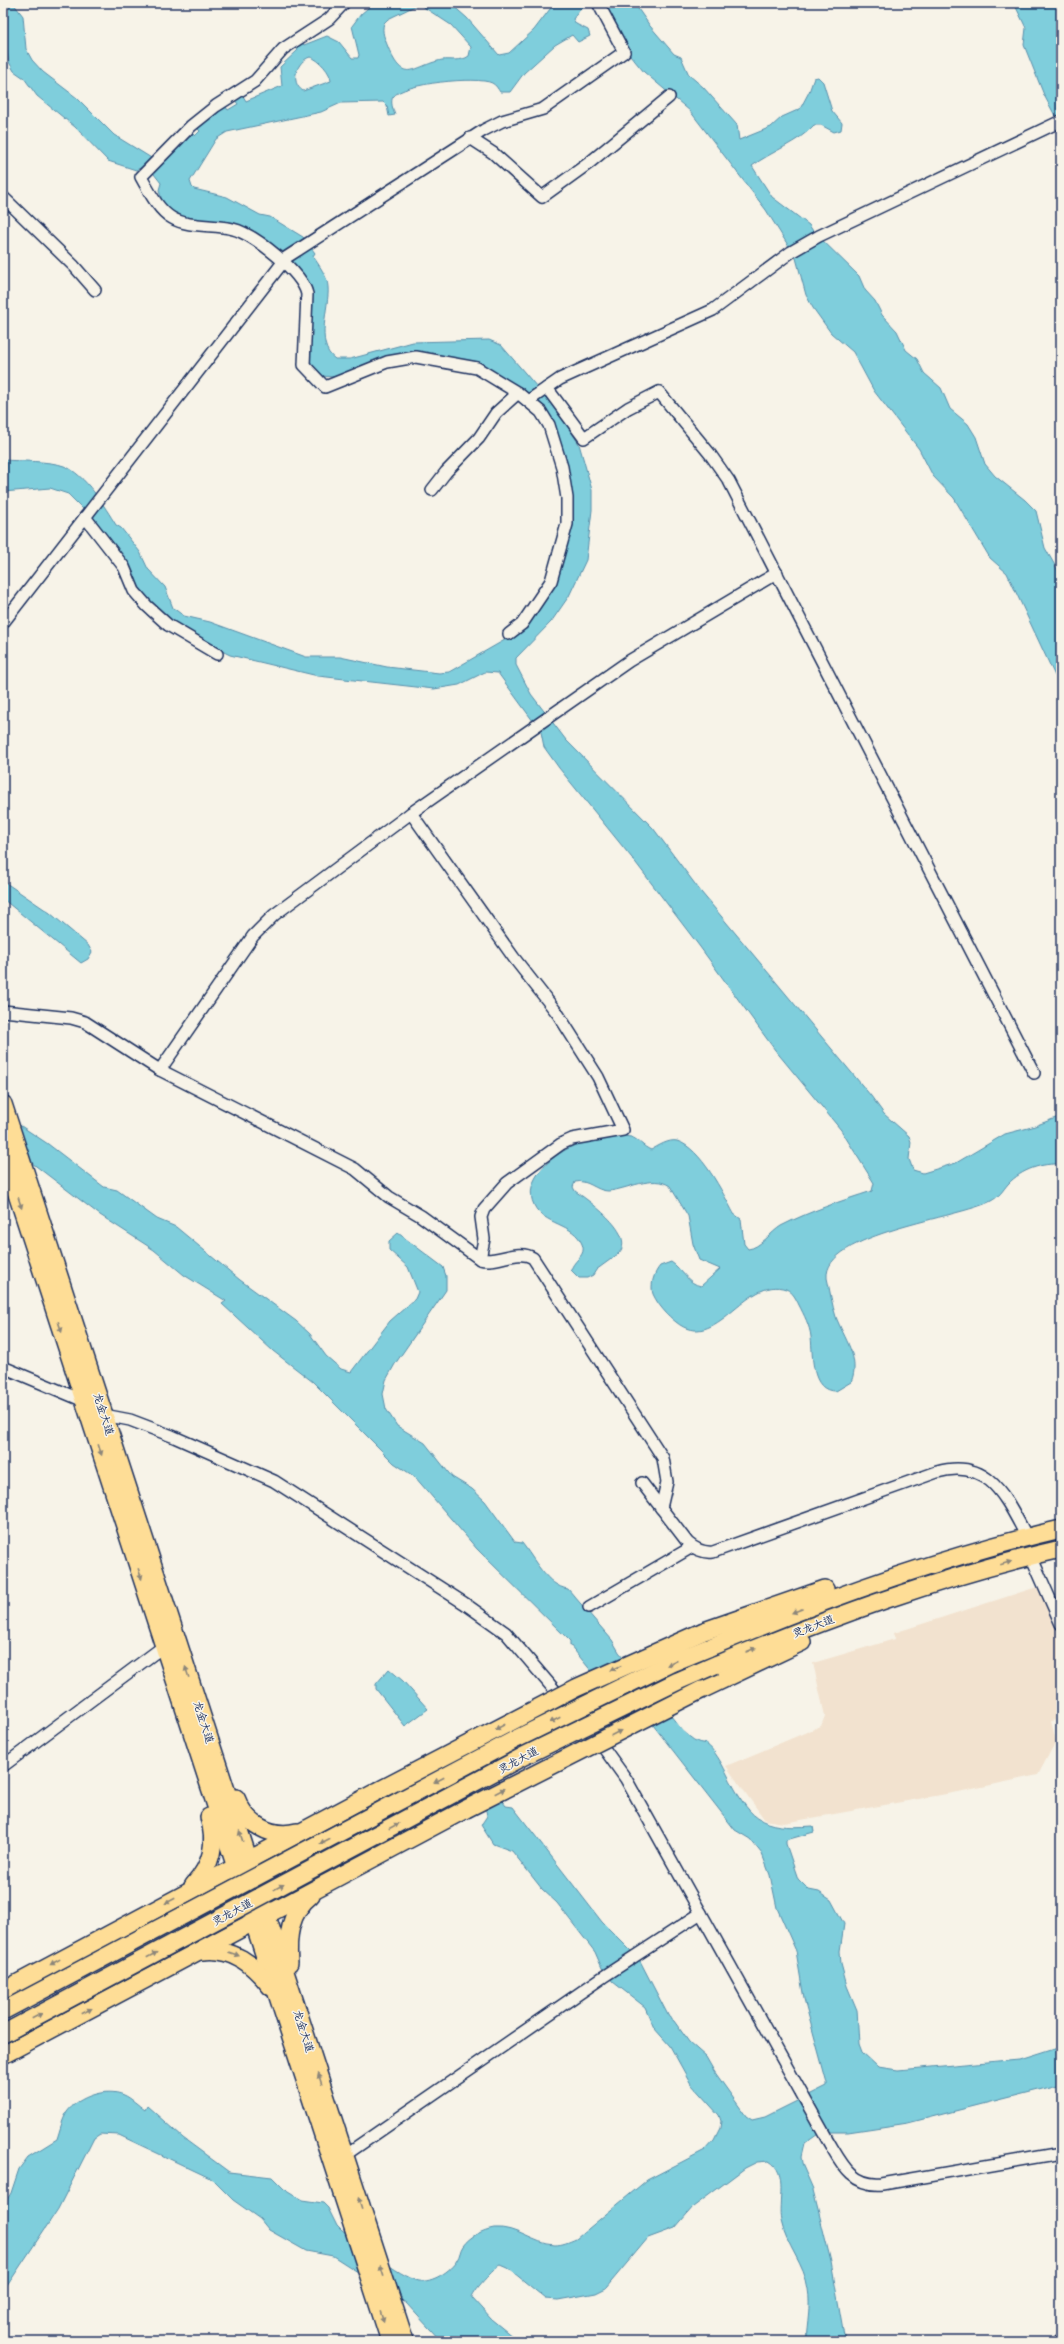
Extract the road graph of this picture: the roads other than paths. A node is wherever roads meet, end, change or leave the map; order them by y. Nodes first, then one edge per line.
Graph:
1 (344, 3) edge
2 (598, 3) edge
3 (669, 97) dead end
4 (1061, 121) edge
5 (470, 138) junction
6 (3, 197) edge
7 (285, 260) junction
8 (94, 290) dead end
9 (547, 388) junction
10 (518, 393) junction
11 (528, 401) junction
12 (432, 490) dead end
13 (86, 516) junction
14 (776, 573) junction
15 (3, 623) edge
16 (509, 634) dead end
17 (217, 654) dead end
18 (411, 813) junction
19 (3, 1011) edge
20 (160, 1070) junction
21 (1034, 1073) dead end
22 (3, 1104) edge
23 (3, 1152) edge
24 (480, 1259) junction
25 (3, 1367) edge
26 (84, 1401) junction
27 (104, 1415) junction
28 (642, 1482) dead end
29 (661, 1508) junction
30 (1061, 1529) edge
31 (1027, 1537) junction
32 (996, 1546) junction
33 (692, 1547) junction
34 (1061, 1548) edge
35 (1031, 1556) junction
36 (983, 1570) junction
37 (589, 1607) dead end
38 (1061, 1624) edge
39 (164, 1646) junction
40 (191, 1707) junction
41 (3, 1766) edge
42 (307, 1829) junction
43 (242, 1863) junction
44 (325, 1884) junction
45 (187, 1892) junction
46 (700, 1913) junction
47 (260, 1918) junction
48 (196, 1953) junction
49 (3, 1991) edge
50 (285, 1996) junction
51 (3, 2011) edge
52 (3, 2034) edge
53 (3, 2055) edge
54 (1061, 2153) edge
55 (345, 2155) junction
56 (390, 2341) edge
57 (405, 2341) edge

1 - 7 street
2 - 5 street
3 - 5 street
4 - 9 street
5 - 7 street
6 - 8 street
7 - 10 street
7 - 13 street
9 - 11 street
9 - 14 street
10 - 11 street
10 - 12 street
11 - 16 street
13 - 15 street
13 - 17 street
14 - 18 street
14 - 21 street
18 - 20 street
18 - 24 street
19 - 20 street
20 - 24 street
22 - 27 main road, 龙金大道
23 -> 26 main road, 龙金大道
24 - 29 street
25 - 26 street
26 -> 39 main road, 龙金大道
40 -> 27 main road, 龙金大道
27 - 46 street
28 - 29 street
29 - 33 street
30 - 31 main road, 灵龙大道
31 - 32 main road, 灵龙大道
31 - 33 street
32 -> 42 main road, bridge
32 -> 51 main road, 灵龙大道, bridge
33 - 37 street
34 - 35 main road, 灵龙大道
36 -> 35 main road, 灵龙大道
35 - 38 street
44 -> 36 main road, bridge
52 -> 36 main road, 灵龙大道, bridge
39 - 40 main road, 龙金大道
39 - 41 street
40 - 42 main road
40 - 43 main road, 龙金大道
40 - 45 main road
42 - 43 main road
43 - 45 main road
43 - 47 main road, 龙金大道
44 - 47 main road
44 - 50 main road
45 -> 49 main road
46 - 54 street
46 - 55 street
47 - 48 main road
47 - 50 main road, 龙金大道
48 -> 50 main road
53 -> 48 main road
55 -> 50 main road, 龙金大道
50 -> 56 main road, 龙金大道
57 -> 55 main road, 龙金大道

